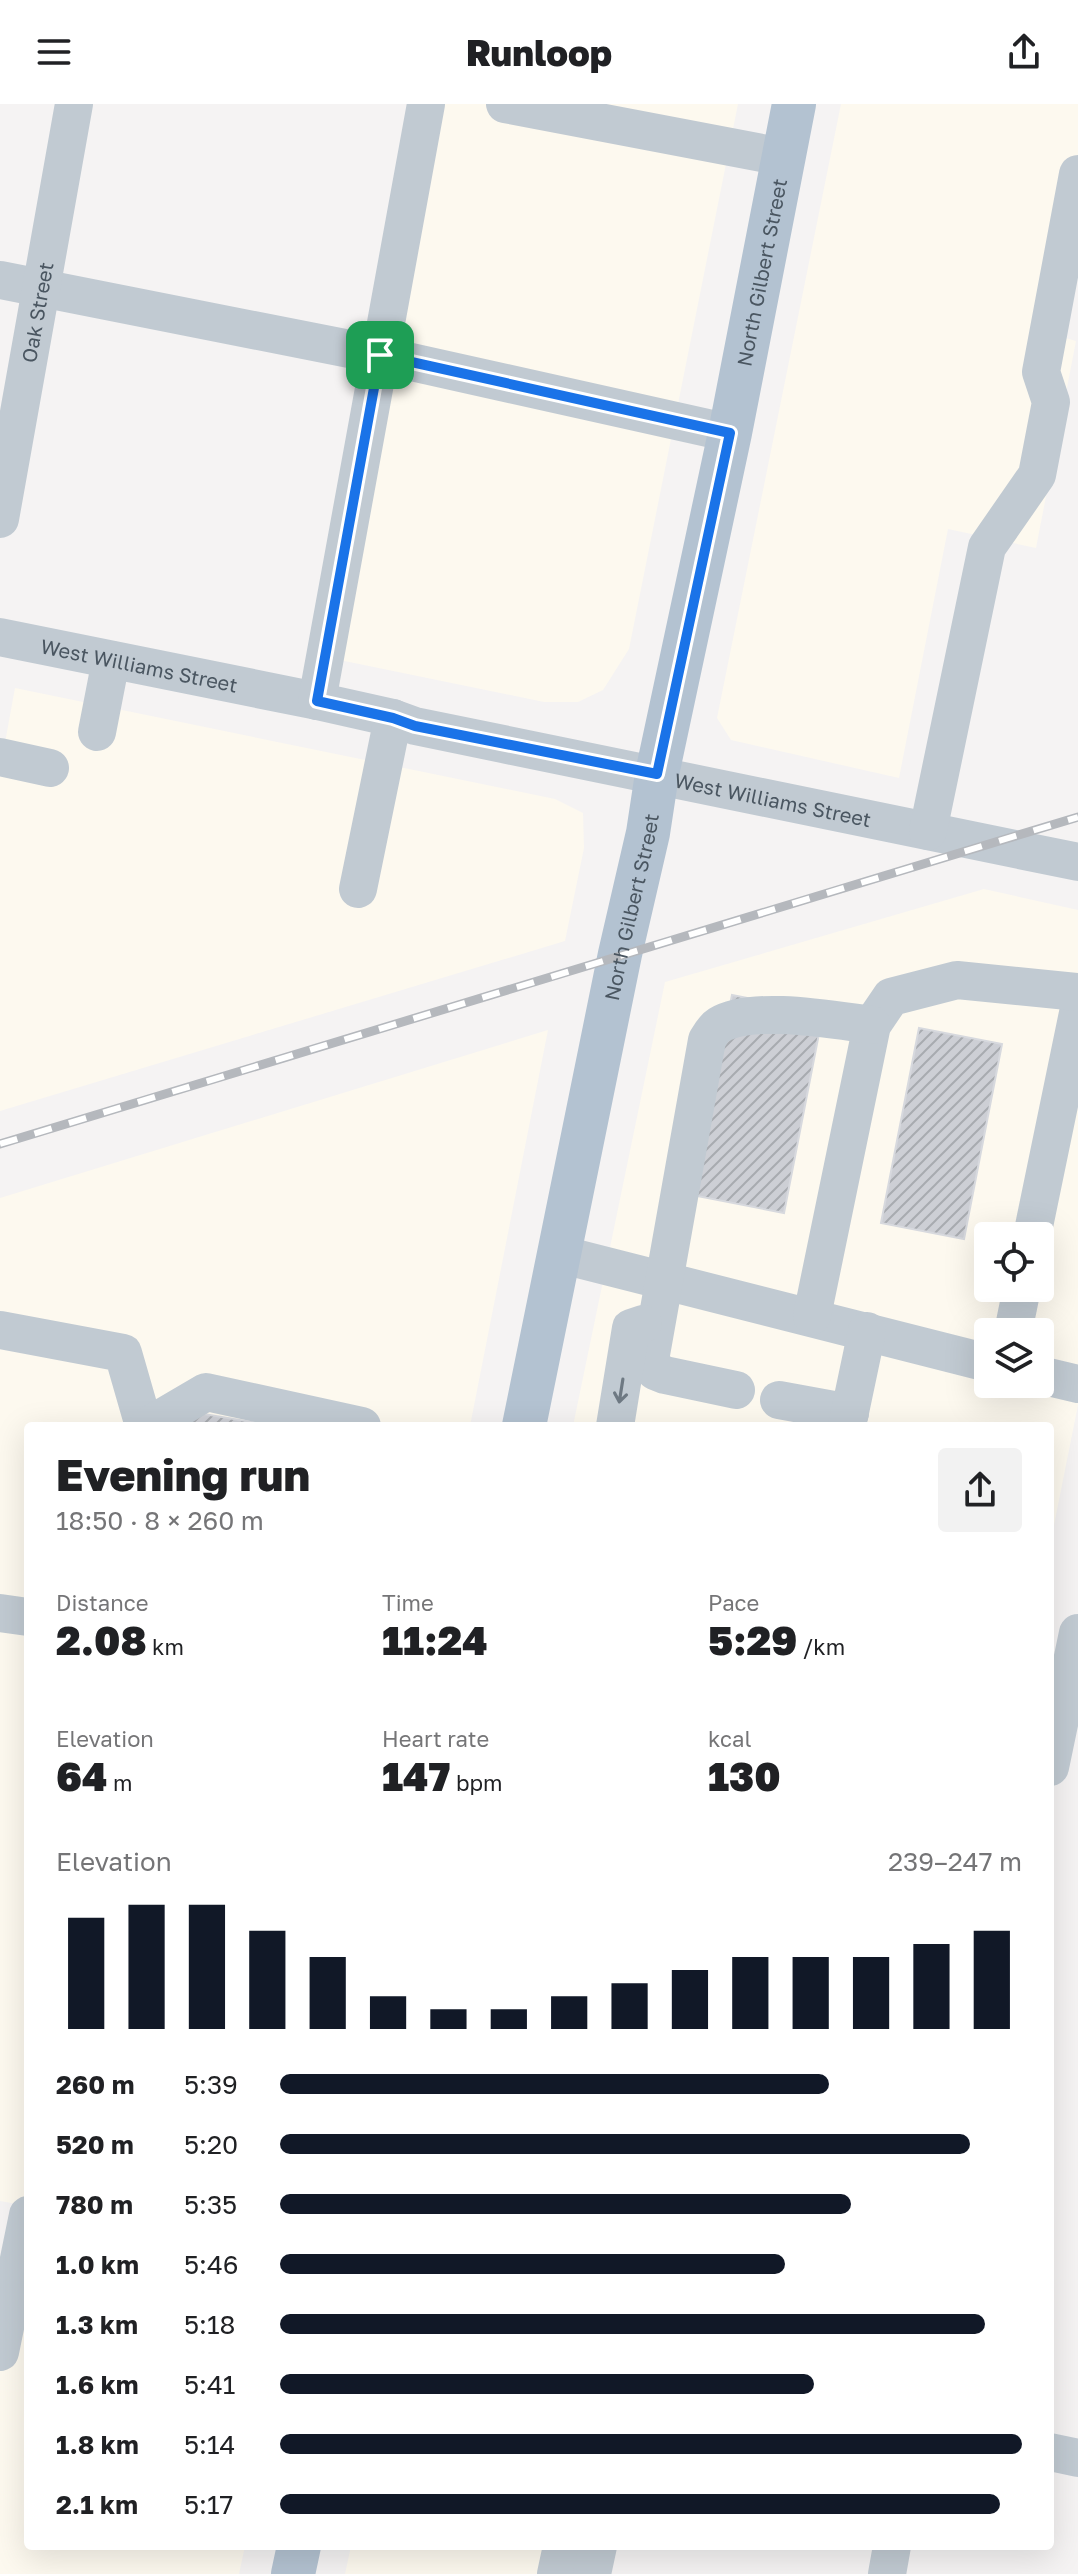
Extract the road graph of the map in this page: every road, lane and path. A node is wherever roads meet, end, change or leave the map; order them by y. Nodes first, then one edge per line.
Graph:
1 (74, 104) edge
2 (426, 104) edge
3 (505, 104) edge
4 (794, 104) edge
5 (783, 157) junction
6 (1078, 174) edge
7 (0, 280) edge
8 (41, 289) junction
9 (380, 355) junction
10 (730, 433) junction
11 (0, 519) edge
12 (0, 637) edge
13 (111, 660) junction
14 (317, 701) junction
15 (393, 718) junction
16 (97, 732) dead end
17 (0, 757) edge
18 (50, 768) dead end
19 (657, 774) junction
20 (928, 831) junction
21 (1078, 862) edge
22 (358, 889) dead end
23 (1078, 992) edge
24 (1078, 1013) edge
25 (872, 1025) junction
26 (1035, 1222) edge
27 (559, 1254) junction
28 (663, 1279) junction
29 (812, 1316) junction
30 (657, 1319) junction
31 (0, 1330) edge
32 (867, 1331) junction
33 (974, 1359) edge
34 (1054, 1378) edge
35 (1078, 1384) edge
36 (736, 1390) dead end
37 (779, 1400) dead end
38 (848, 1419) edge
39 (145, 1422) edge
40 (153, 1422) edge
41 (344, 1422) edge
42 (525, 1422) edge
43 (616, 1422) edge
44 (0, 1613) edge
45 (24, 1616) edge
46 (1070, 1656) edge
47 (1054, 1745) edge
48 (20, 2230) edge
49 (0, 2352) edge
50 (1054, 2453) edge
51 (1078, 2458) edge
52 (298, 2550) edge
53 (561, 2550) edge
54 (597, 2550) edge
55 (891, 2550) edge
56 (293, 2574) edge
57 (556, 2574) edge
58 (592, 2574) edge
59 (887, 2574) edge

1 - 8 street, Oak Street
2 - 9 street
3 - 5 street
4 - 5 main road, North Gilbert Street
5 - 10 main road, North Gilbert Street
6 - 20 street
7 - 8 street
8 - 9 street
8 - 11 street, Oak Street
9 - 10 street
9 - 14 street
10 - 19 main road, North Gilbert Street
12 - 13 street, West Williams Street
13 - 14 street, West Williams Street
13 - 16 street
14 - 15 street, West Williams Street
15 - 19 street, West Williams Street
15 - 22 street
17 - 18 street
19 - 20 street, West Williams Street
19 - 27 main road, North Gilbert Street
20 - 21 street, West Williams Street
23 - 25 street
24 - 26 street
25 - 28 street
25 - 29 street
27 - 28 street
27 - 42 main road, North Gilbert Street
28 - 29 street
28 - 30 street
29 - 32 street
30 - 36 street
30 -> 43 street
31 - 39 street
32 - 33 street
32 - 38 street
34 - 35 street
37 - 38 street
40 - 41 street
44 - 45 street
46 - 47 street
48 - 49 street
50 - 51 street
52 - 56 main road
53 - 57 street
54 - 58 street
55 - 59 street

